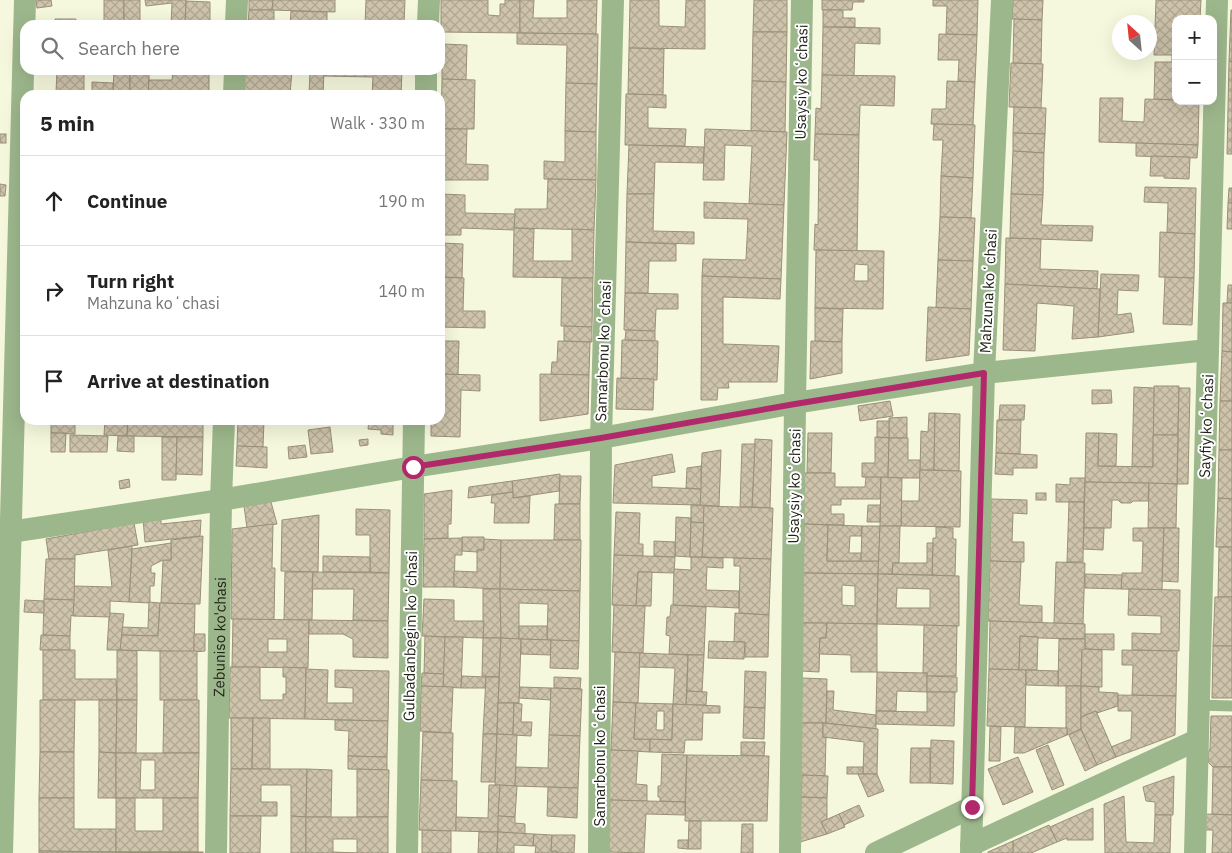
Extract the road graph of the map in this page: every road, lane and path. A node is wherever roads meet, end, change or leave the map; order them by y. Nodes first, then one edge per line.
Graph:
1 (25, 0) edge
2 (237, 0) edge
3 (429, 0) edge
4 (613, 0) edge
5 (802, 0) edge
6 (1002, 0) edge
7 (1217, 0) edge
8 (24, 20) edge
9 (236, 20) edge
10 (428, 20) edge
11 (23, 75) edge
12 (235, 75) edge
13 (426, 75) edge
14 (22, 90) edge
15 (234, 90) edge
16 (426, 90) edge
17 (20, 177) edge
18 (1208, 350) junction
19 (984, 373) junction
20 (795, 404) junction
21 (224, 425) edge
22 (414, 425) edge
23 (601, 438) junction
24 (413, 467) junction
25 (221, 500) junction
26 (10, 532) junction
27 (1198, 705) junction
28 (1232, 706) edge
29 (1198, 740) junction
30 (972, 807) junction
31 (971, 849) edge
32 (2, 853) edge
33 (216, 853) edge
34 (407, 853) edge
35 (599, 853) edge
36 (790, 853) edge
37 (876, 853) edge
38 (1195, 853) edge

1 - 8 street
2 - 9 street
3 - 10 street
4 - 23 street, Samarbonu koʻchasi
5 - 20 street, Usaysiy koʻchasi
6 - 19 street, Mahzuna koʻchasi
7 - 18 street, Sayfiy koʻchasi
11 - 14 street
12 - 15 street
13 - 16 street
17 - 26 street
18 - 19 street
18 - 27 street, Sayfiy koʻchasi
19 - 20 street
19 - 30 street, Mahzuna koʻchasi
20 - 23 street
20 - 36 street, Usaysiy koʻchasi
21 - 25 street, Zebuniso ko'chasi
22 - 24 street, Gulbadanbegim koʻchasi
23 - 24 street
23 - 35 street, Samarbonu koʻchasi
24 - 25 street
24 - 34 street, Gulbadanbegim koʻchasi
25 - 26 street
25 - 33 street, Zebuniso ko'chasi
26 - 32 street
27 - 28 lane
27 - 29 street, Sayfiy koʻchasi
29 - 31 street
29 - 38 street, Sayfiy koʻchasi
30 - 31 street, Mahzuna koʻchasi
30 - 37 street

